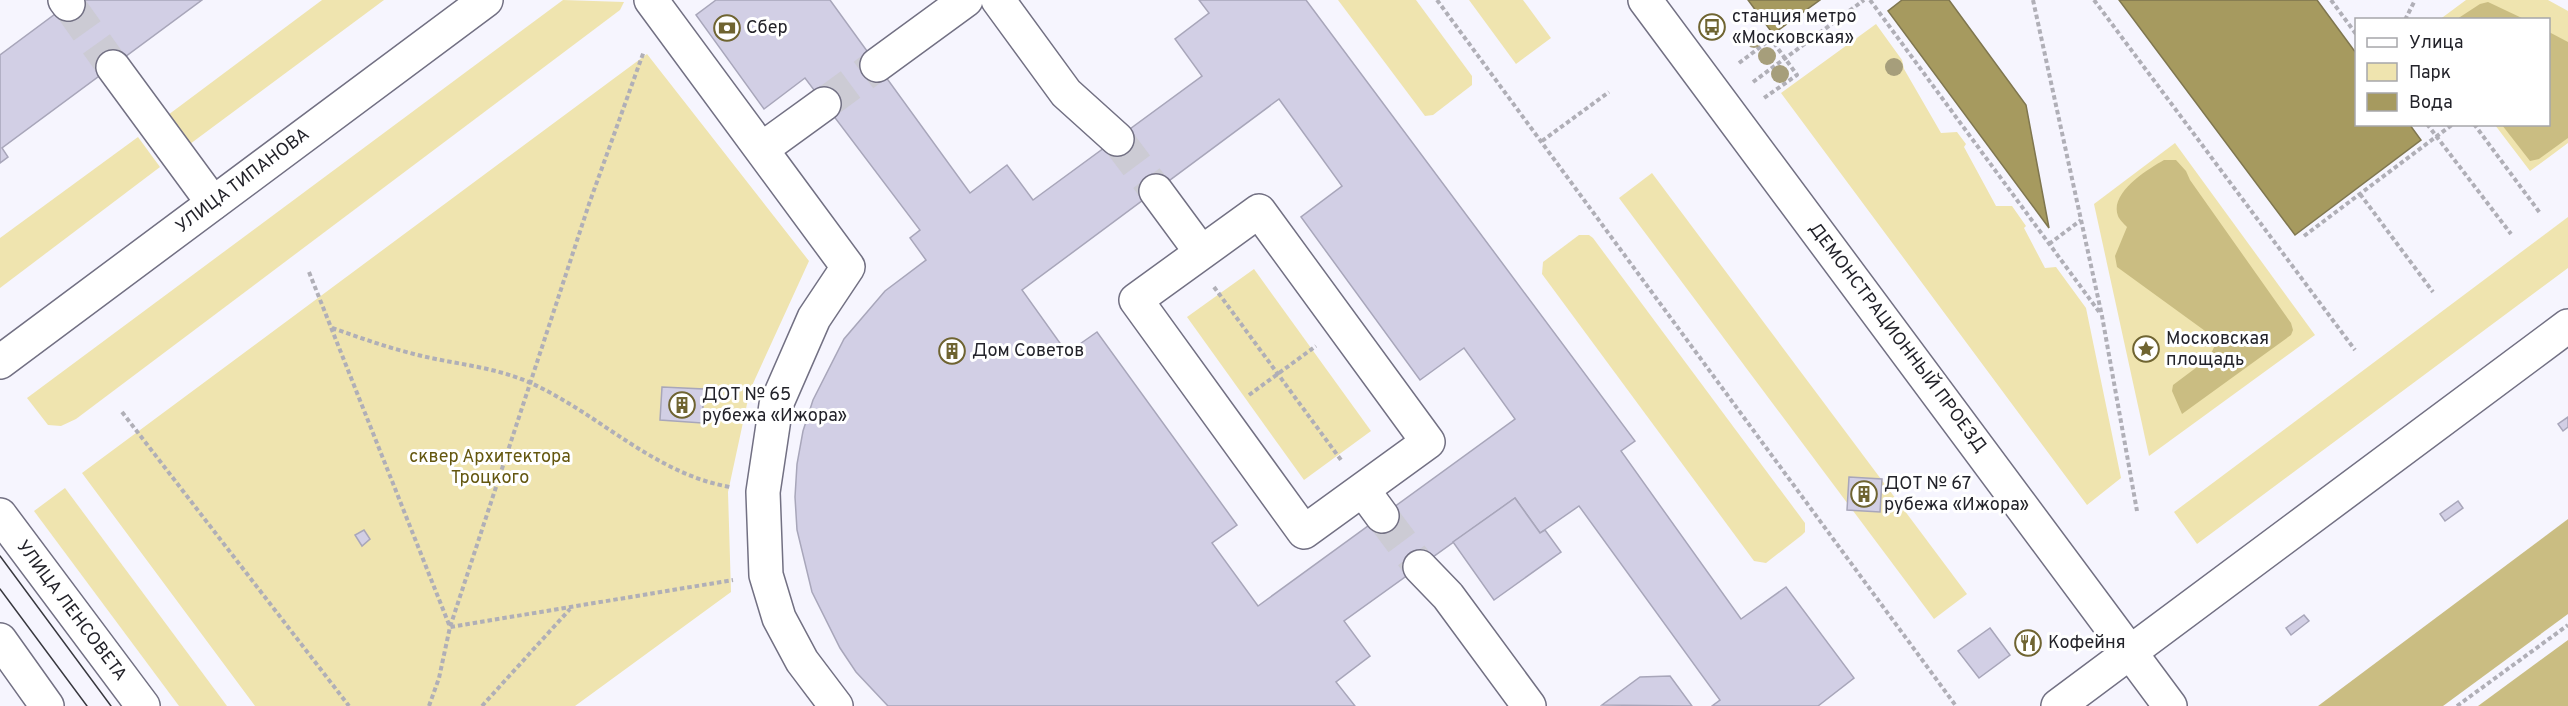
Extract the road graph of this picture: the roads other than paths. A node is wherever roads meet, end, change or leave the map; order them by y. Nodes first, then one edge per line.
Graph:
1 (486, 0) edge
2 (966, 0) edge
3 (998, 0) edge
4 (1645, 0) edge
5 (655, 5) edge
6 (877, 65) tunnel mouth
7 (113, 67) tunnel mouth
8 (824, 104) tunnel mouth
9 (1117, 139) tunnel mouth
10 (762, 149) junction
11 (1156, 191) tunnel mouth
12 (213, 203) junction
13 (1197, 256) junction
14 (2568, 326) edge
15 (0, 362) edge
16 (1363, 490) junction
17 (0, 515) edge
18 (1382, 516) tunnel mouth
19 (1420, 567) tunnel mouth
20 (0, 640) edge
21 (2130, 652) junction
22 (47, 706) edge
23 (143, 706) edge
24 (836, 706) edge
25 (1528, 706) edge
26 (2058, 706) edge
27 (2170, 706) edge

1 - 12 main road, УЛИЦА ТИПАНОВА
2 - 6 main road
3 - 9 main road
4 - 21 main road, ДЕМОНСТРАЦИОННЫЙ ПРОЕЗД
5 - 10 main road
7 - 12 main road
8 - 10 main road
10 - 24 main road
11 - 13 main road
12 - 15 main road, УЛИЦА ТИПАНОВА
13 - 16 main road
13 - 16 main road
14 - 21 main road
16 - 18 main road
17 - 23 main road, УЛИЦА ЛЕНСОВЕТА
19 - 25 main road
20 - 22 main road
21 - 26 main road
21 - 27 main road, ДЕМОНСТРАЦИОННЫЙ ПРОЕЗД

